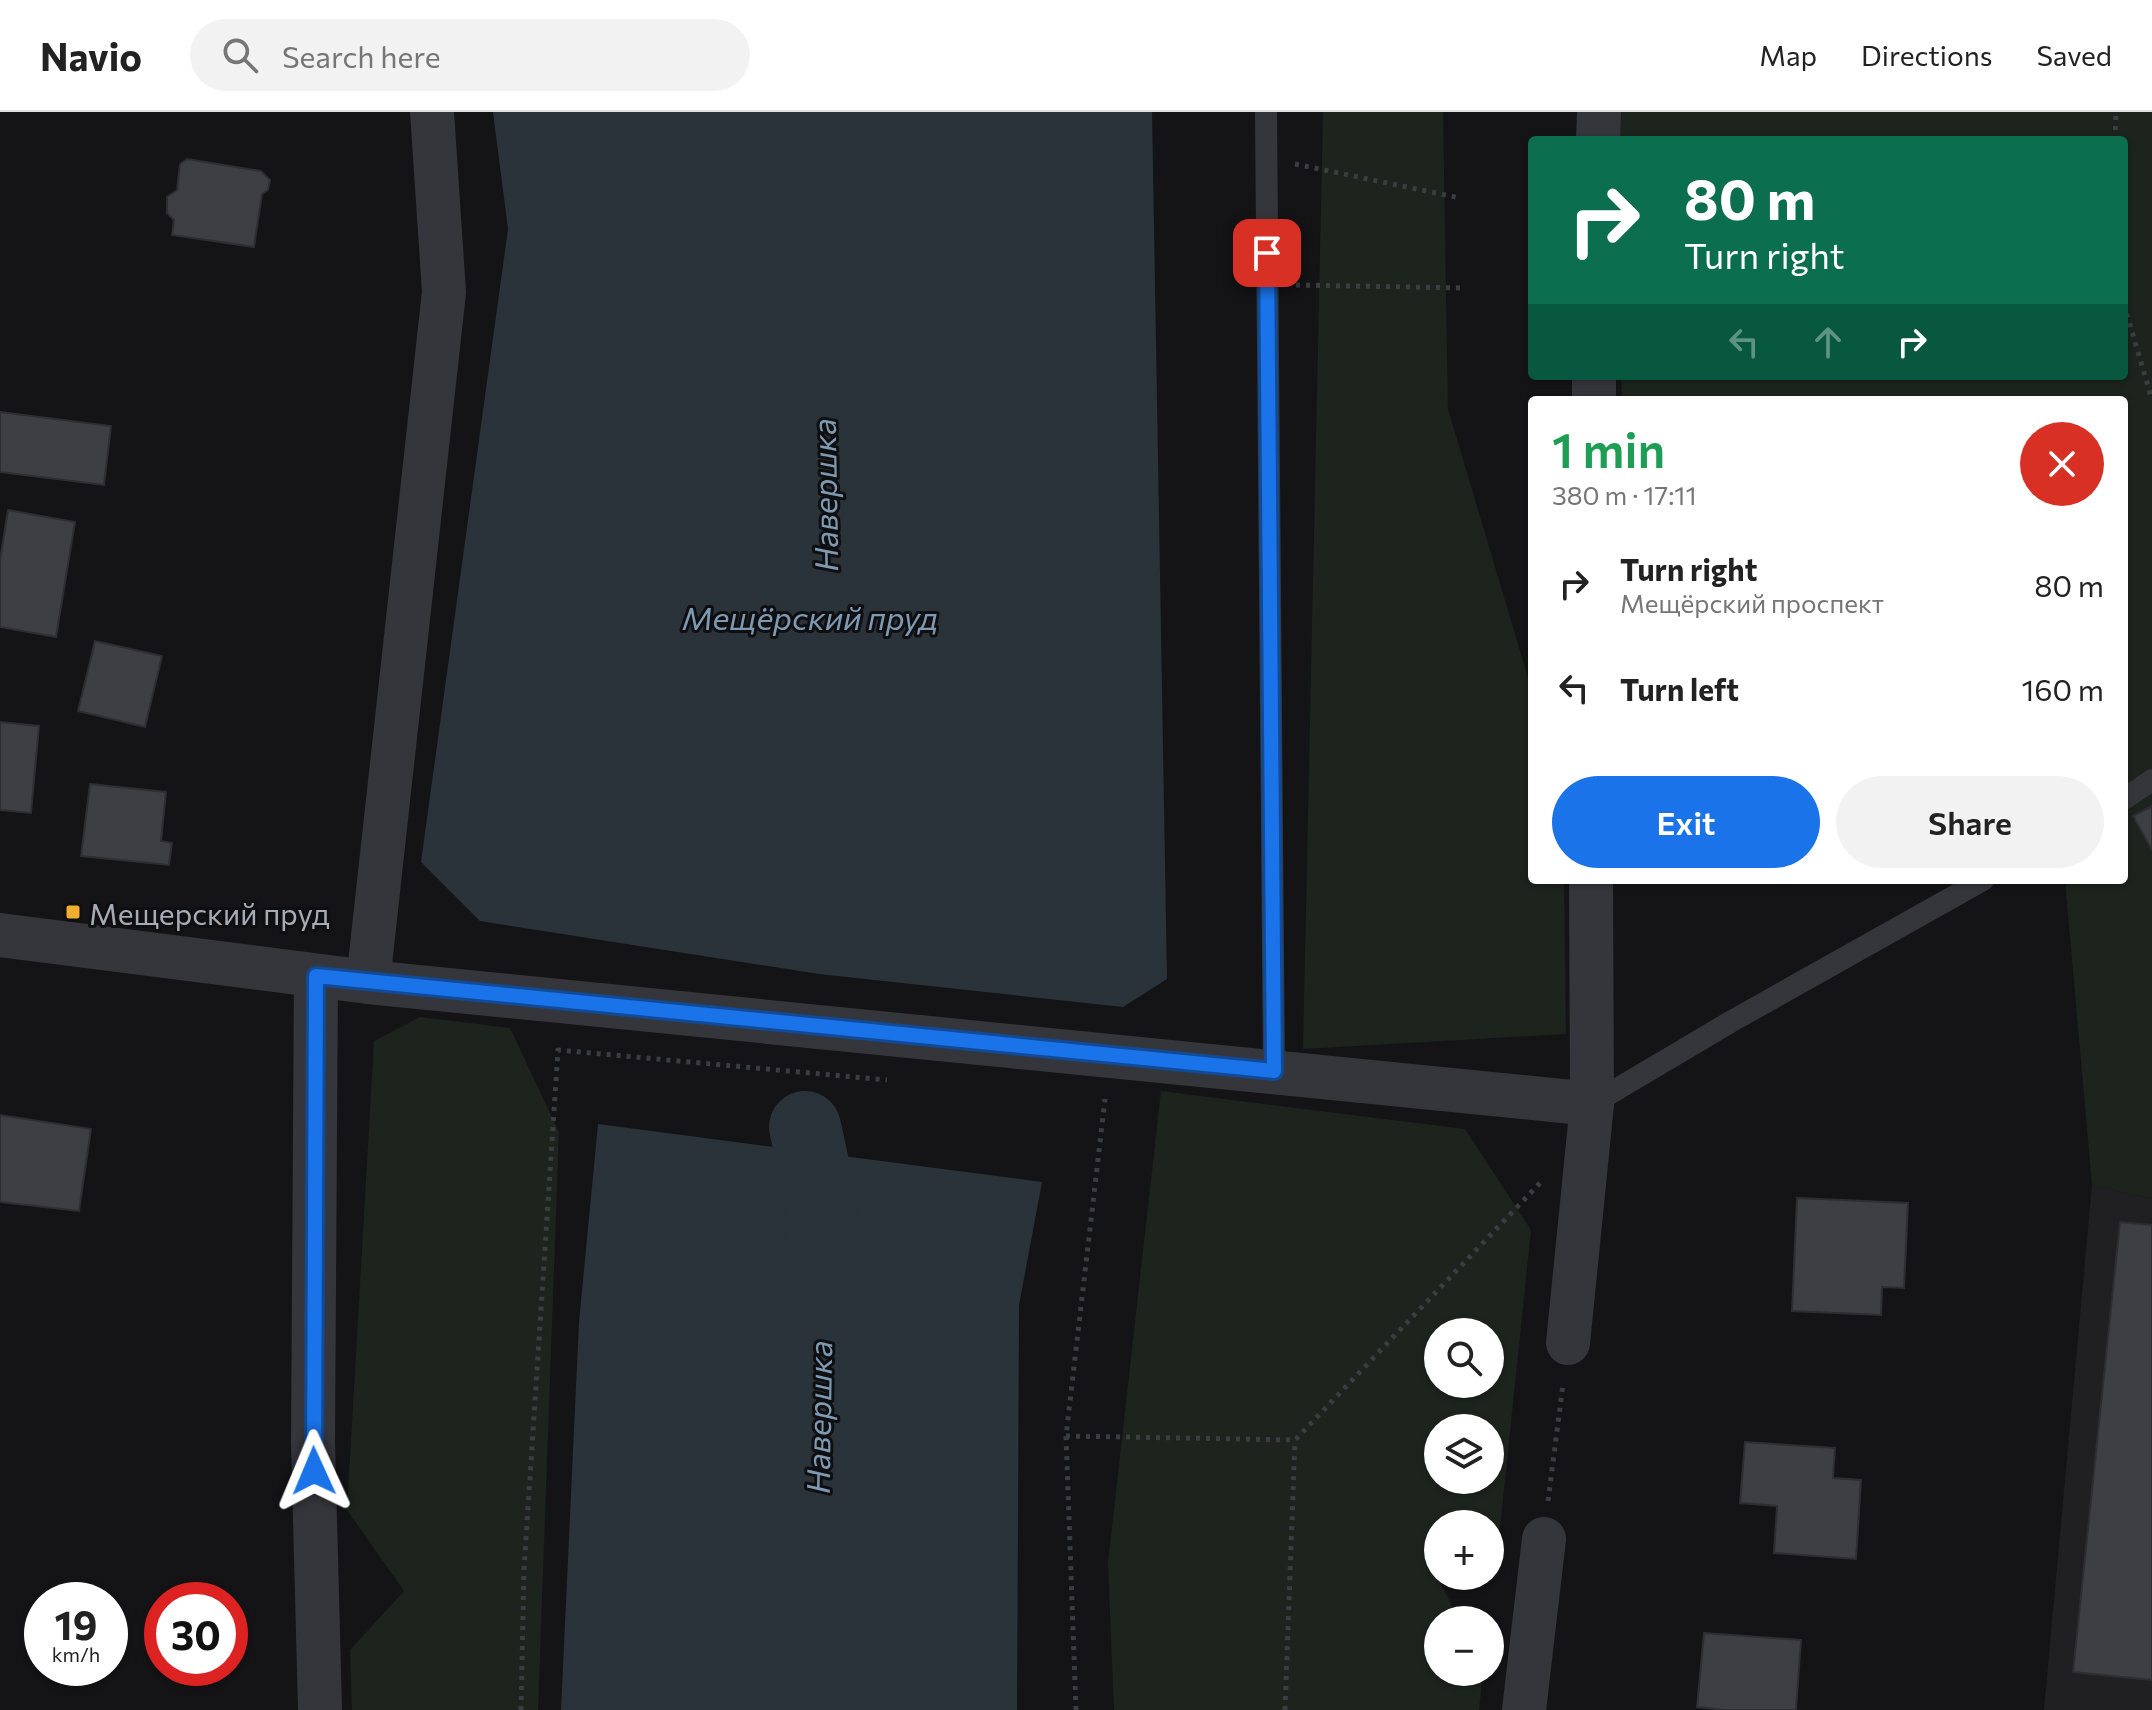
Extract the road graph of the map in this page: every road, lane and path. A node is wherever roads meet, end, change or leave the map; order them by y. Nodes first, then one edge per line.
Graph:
1 (432, 112) edge
2 (1266, 112) edge
3 (1599, 112) edge
4 (2116, 112) edge
5 (1598, 136) edge
6 (2115, 136) edge
7 (1266, 158) junction
8 (1460, 198) dead end
9 (1267, 284) junction
10 (1463, 288) dead end
11 (2128, 318) edge
12 (2152, 400) edge
13 (2152, 780) edge
14 (2128, 796) edge
15 (1591, 884) edge
16 (1976, 884) edge
17 (0, 935) edge
18 (316, 976) junction
19 (368, 982) junction
20 (1274, 1071) junction
21 (902, 1081) dead end
22 (1105, 1099) dead end
23 (1592, 1104) junction
24 (1545, 1178) dead end
25 (1568, 1343) joint
26 (1066, 1436) junction
27 (1295, 1440) junction
28 (1544, 1539) joint
29 (320, 1710) edge
30 (521, 1710) edge
31 (1076, 1710) edge
32 (1285, 1710) edge
33 (1524, 1710) edge

1 - 19 street
2 - 7 lane
3 - 5 street
4 - 6 path
7 - 8 path
7 - 9 lane
9 - 10 path
9 - 20 lane
11 - 12 path
13 - 14 lane
15 - 23 street
16 - 23 lane
17 - 18 street
18 - 19 street
18 - 29 street
19 - 20 street
20 - 23 street
21 - 30 path
22 - 26 path
23 - 25 street
24 - 27 path
25 - 28 path
26 - 27 path
26 - 31 path
27 - 32 path
28 - 33 street

